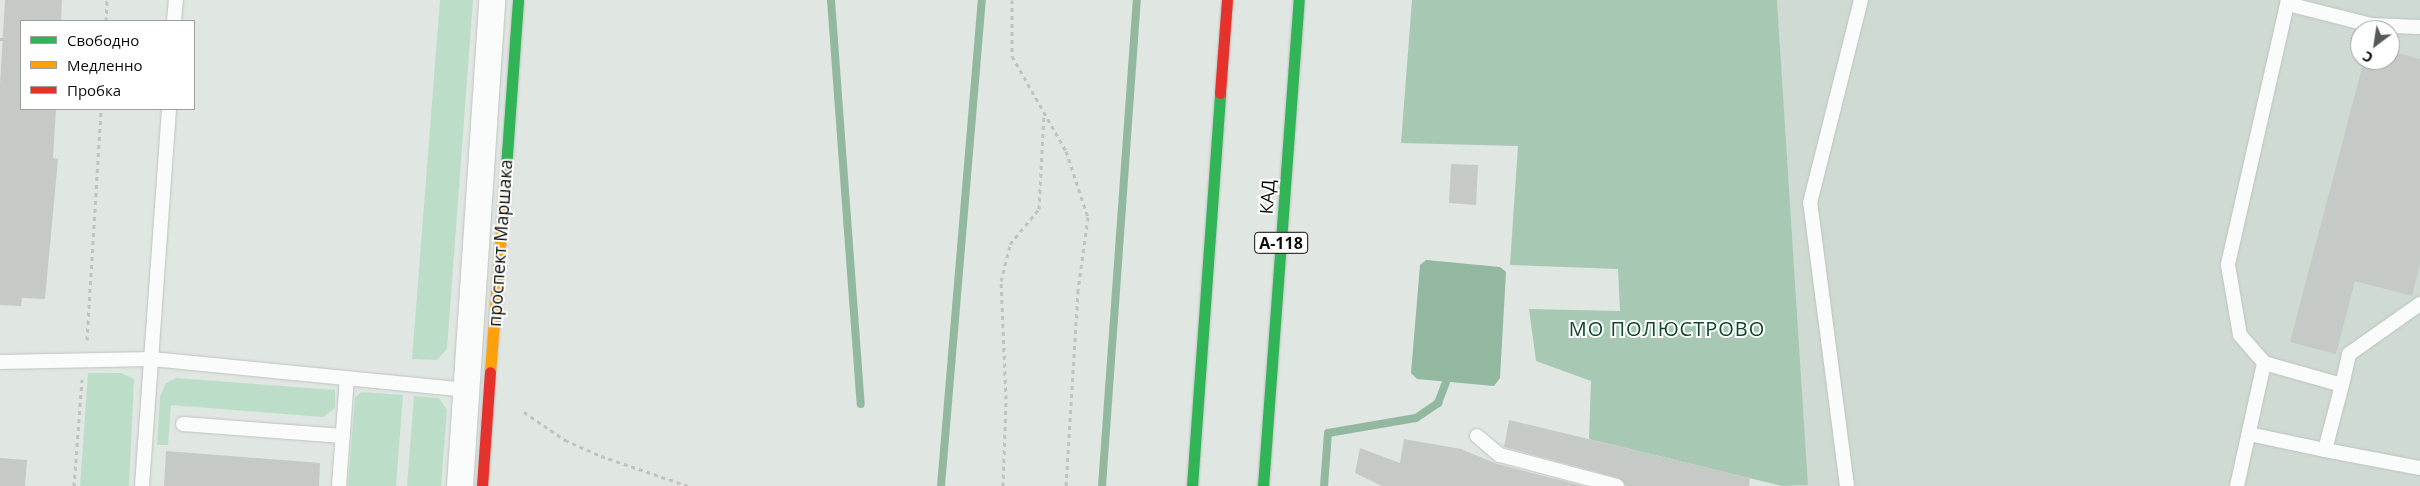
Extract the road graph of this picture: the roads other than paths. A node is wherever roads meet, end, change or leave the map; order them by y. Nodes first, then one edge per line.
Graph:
1 (176, 0) edge
2 (492, 0) edge
3 (518, 0) edge
4 (1227, 0) edge
5 (1299, 0) edge
6 (1861, 0) edge
7 (2288, 2) edge
8 (174, 20) edge
9 (2420, 27) edge
10 (169, 110) edge
11 (2420, 304) edge
12 (152, 359) junction
13 (0, 362) edge
14 (2264, 364) junction
15 (347, 378) junction
16 (2342, 385) junction
17 (467, 390) junction
18 (183, 424) dead end
19 (2249, 434) junction
20 (343, 436) junction
21 (1476, 436) dead end
22 (2325, 450) junction
23 (2420, 468) edge
24 (142, 486) edge
25 (339, 486) edge
26 (460, 486) edge
27 (482, 486) edge
28 (1192, 486) edge
29 (1263, 486) edge
30 (1617, 486) edge
31 (1847, 486) edge
32 (2237, 486) edge

1 - 8 lane
2 - 17 street, проспект Маршака
3 - 27 main road, проспект Маршака
4 - 28 main road
5 - 29 main road, КАД / А-118
6 - 31 lane
7 - 9 lane
7 - 14 lane
10 - 12 lane
11 - 16 lane
12 - 13 lane
12 - 15 lane
12 - 24 lane
14 - 16 lane
14 - 19 lane
15 - 17 lane
15 - 20 lane
16 - 22 lane
17 - 26 street, проспект Маршака
18 - 20 lane
19 - 22 lane
19 - 32 lane
20 - 25 lane
21 - 30 lane
22 - 23 lane

